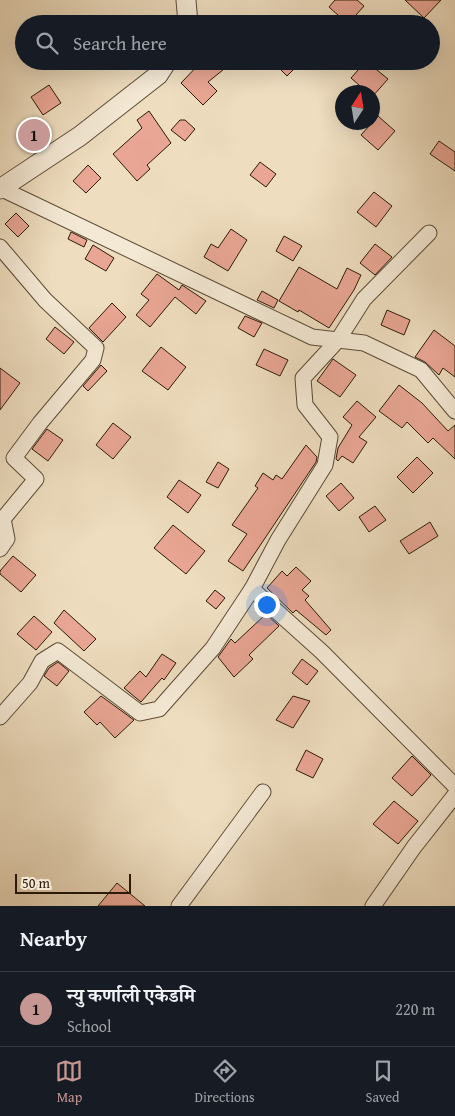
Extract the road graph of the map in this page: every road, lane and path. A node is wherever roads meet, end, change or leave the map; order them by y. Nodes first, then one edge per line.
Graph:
1 (186, 0) edge
2 (187, 15) edge
3 (161, 70) edge
4 (0, 189) edge
5 (429, 233) dead end
6 (0, 247) edge
7 (338, 340) junction
8 (455, 410) edge
9 (0, 549) edge
10 (252, 589) junction
11 (0, 717) edge
12 (455, 786) edge
13 (262, 792) dead end
14 (455, 795) edge
15 (179, 906) edge
16 (372, 906) edge

1 - 2 street
3 - 4 street
4 - 7 street
5 - 7 street
6 - 9 street
7 - 8 street
7 - 10 street
10 - 11 street
10 - 12 street
13 - 15 street
14 - 16 street

